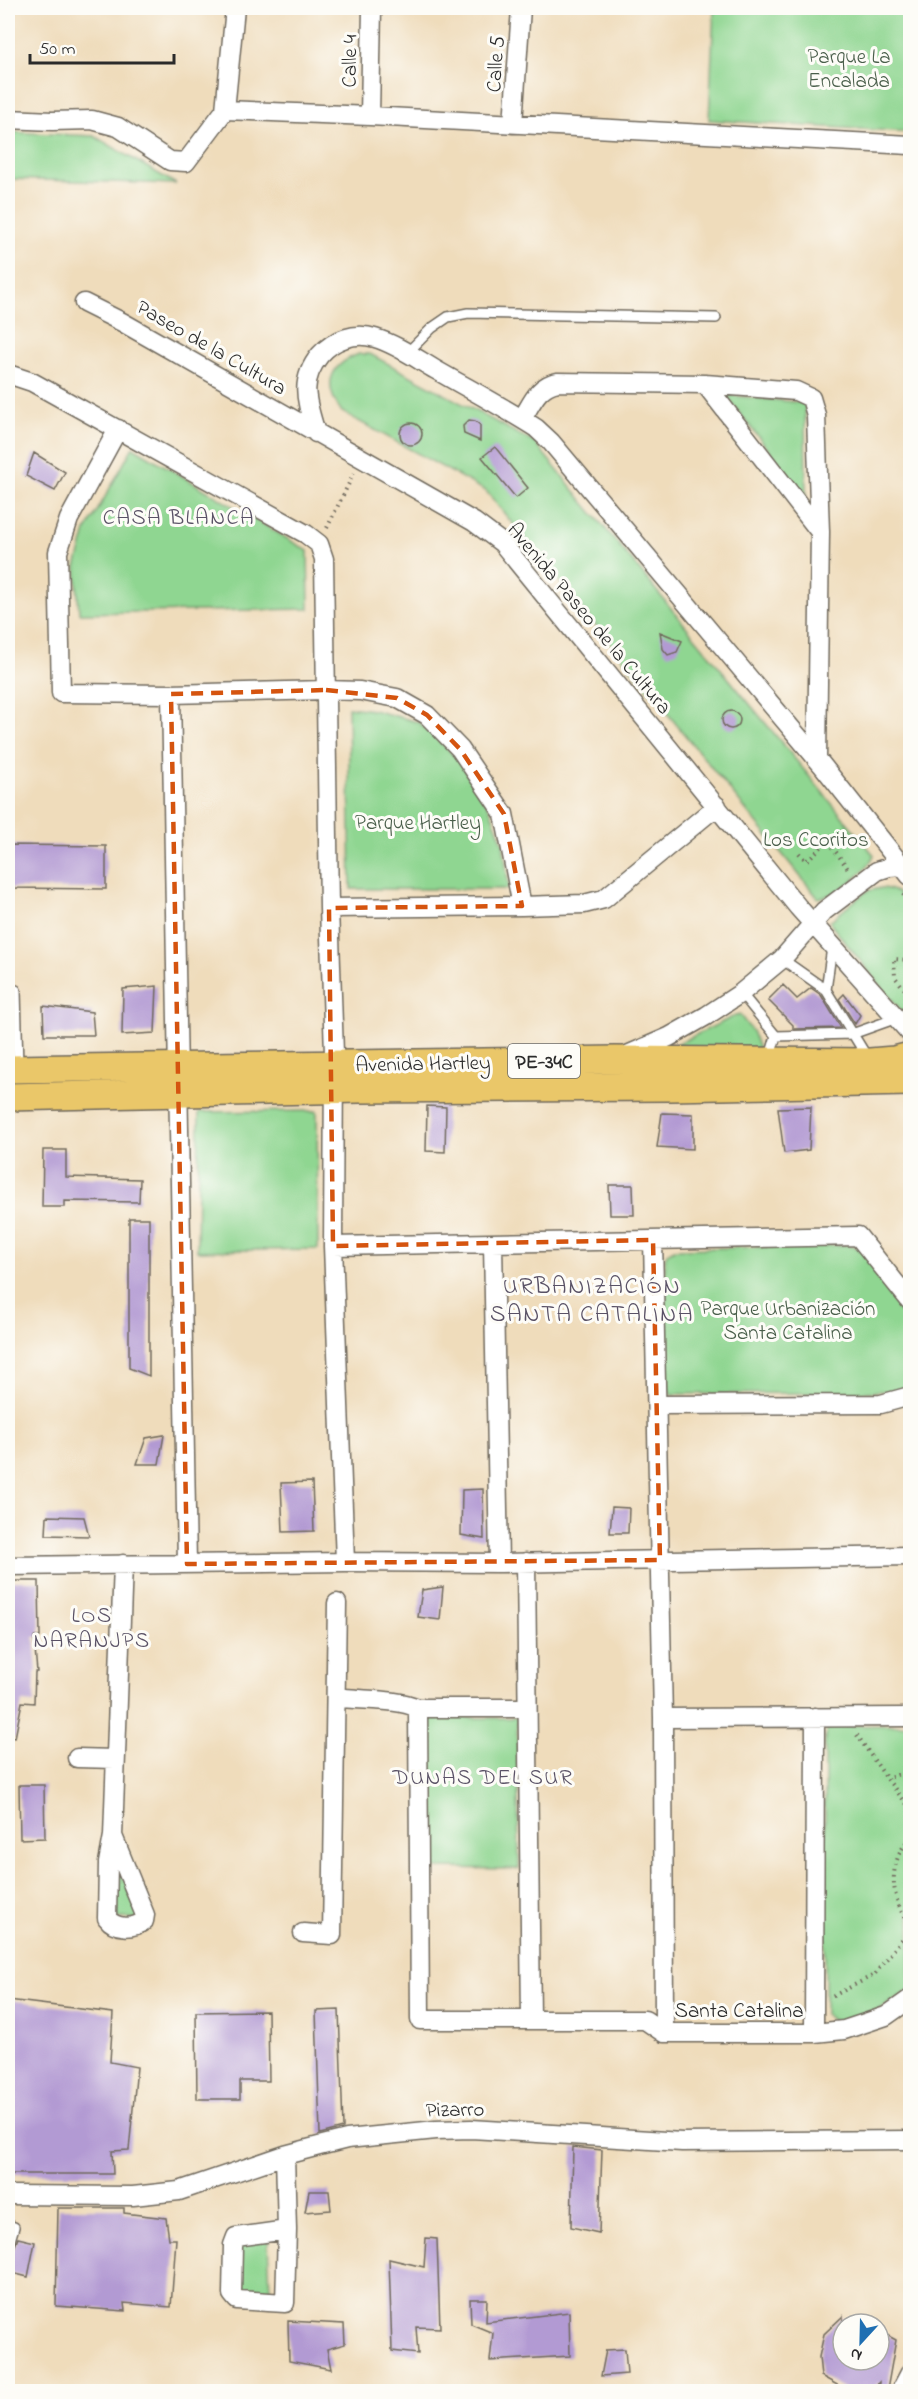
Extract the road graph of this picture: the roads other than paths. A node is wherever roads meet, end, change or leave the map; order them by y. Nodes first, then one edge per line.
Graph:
1 (235, 8) edge
2 (372, 8) edge
3 (521, 8) edge
4 (225, 110) junction
5 (370, 116) junction
6 (8, 119) edge
7 (513, 124) junction
8 (910, 145) edge
9 (84, 303) dead end
10 (716, 318) dead end
11 (407, 353) junction
12 (8, 374) edge
13 (705, 384) junction
14 (522, 419) junction
15 (118, 429) junction
16 (316, 433) junction
17 (820, 532) junction
18 (326, 690) junction
19 (171, 694) junction
20 (817, 759) junction
21 (717, 806) junction
22 (906, 871) edge
23 (522, 906) junction
24 (329, 908) junction
25 (813, 924) junction
26 (832, 945) junction
27 (782, 959) junction
28 (8, 990) edge
29 (826, 990) junction
30 (741, 993) junction
31 (12, 1006) edge
32 (897, 1017) junction
33 (12, 1022) edge
34 (910, 1033) edge
35 (852, 1034) junction
36 (776, 1036) junction
37 (13, 1040) edge
38 (910, 1056) edge
39 (615, 1060) junction
40 (870, 1062) junction
41 (769, 1063) junction
42 (13, 1069) edge
43 (333, 1078) junction
44 (177, 1080) junction
45 (910, 1082) edge
46 (8, 1097) edge
47 (653, 1240) junction
48 (493, 1244) junction
49 (333, 1246) junction
50 (910, 1301) edge
51 (910, 1396) edge
52 (658, 1405) junction
53 (910, 1556) edge
54 (660, 1560) junction
55 (345, 1562) junction
56 (526, 1562) junction
57 (498, 1563) junction
58 (123, 1564) junction
59 (187, 1564) junction
60 (8, 1566) edge
61 (337, 1603) dead end
62 (336, 1697) junction
63 (418, 1708) junction
64 (526, 1708) junction
65 (815, 1717) junction
66 (910, 1717) edge
67 (663, 1718) junction
68 (77, 1758) dead end
69 (115, 1759) junction
70 (113, 1836) dead end
71 (303, 1933) dead end
72 (910, 1999) edge
73 (531, 2020) junction
74 (814, 2032) junction
75 (664, 2033) junction
76 (910, 2140) edge
77 (285, 2155) junction
78 (8, 2195) edge
79 (8, 2225) edge
80 (287, 2230) junction
81 (8, 2247) edge
82 (910, 2373) edge
83 (900, 2391) edge

1 - 4 street
2 - 5 street, Calle 4
3 - 7 street, Calle 5
4 - 5 street
4 - 6 street
5 - 7 street
7 - 8 street
9 - 16 street, Paseo de la Cultura
10 - 11 lane
11 - 14 street
11 - 16 street
12 - 15 street
13 - 14 street
13 - 17 street
13 - 17 street
14 - 20 street
15 - 18 street
15 - 19 street
16 - 21 street, Avenida Paseo de la Cultura
17 - 20 street
18 - 19 street
18 - 23 street
18 - 24 street
19 - 44 street
20 - 22 street
21 - 23 street
21 - 25 street, Avenida Paseo de la Cultura
22 - 25 street
23 - 24 street
24 - 43 street
25 - 26 street, Avenida Paseo de la Cultura
25 - 27 street
26 - 29 lane
26 - 32 street, Avenida Paseo de la Cultura
27 - 29 lane
27 - 30 street
28 - 31 lane
29 - 35 lane
30 - 36 lane
30 - 39 street
31 - 33 lane
32 - 34 street, Avenida Paseo de la Cultura
32 - 35 lane
33 - 37 lane
35 - 36 lane
35 - 40 lane
36 - 41 lane
37 - 42 lane
38 - 40 main road, Avenida Hartley / PE-34C
39 - 41 main road, Avenida Hartley / PE-34C
39 - 43 main road, Avenida Hartley / PE-34C
40 - 41 main road, Avenida Hartley / PE-34C
42 - 44 main road, Avenida Hartley / PE-34C
43 - 44 main road, Avenida Hartley / PE-34C
43 - 45 main road, Avenida Hartley / PE-34C
43 - 49 street
44 - 46 main road, Avenida Hartley / PE-34C
44 - 59 street
47 - 48 street
47 - 50 street
47 - 52 street
48 - 49 street
48 - 57 street
49 - 55 street
51 - 52 street
52 - 54 street
53 - 54 street
54 - 56 street
54 - 67 street
55 - 57 street
55 - 59 street
56 - 57 street
56 - 64 street
58 - 59 street
58 - 60 street
58 - 69 street
61 - 62 street
62 - 63 street
62 - 71 street
63 - 64 street
63 - 73 street, Santa Catalina
64 - 73 street
65 - 66 street
65 - 67 street
65 - 74 street
67 - 75 street
68 - 69 street
69 - 70 street
72 - 74 street, Santa Catalina
73 - 75 street, Santa Catalina
74 - 75 street, Santa Catalina
76 - 77 street, Pizarro
77 - 78 street, Pizarro
77 - 80 street
79 - 81 lane
80 - 80 street
82 - 83 street

